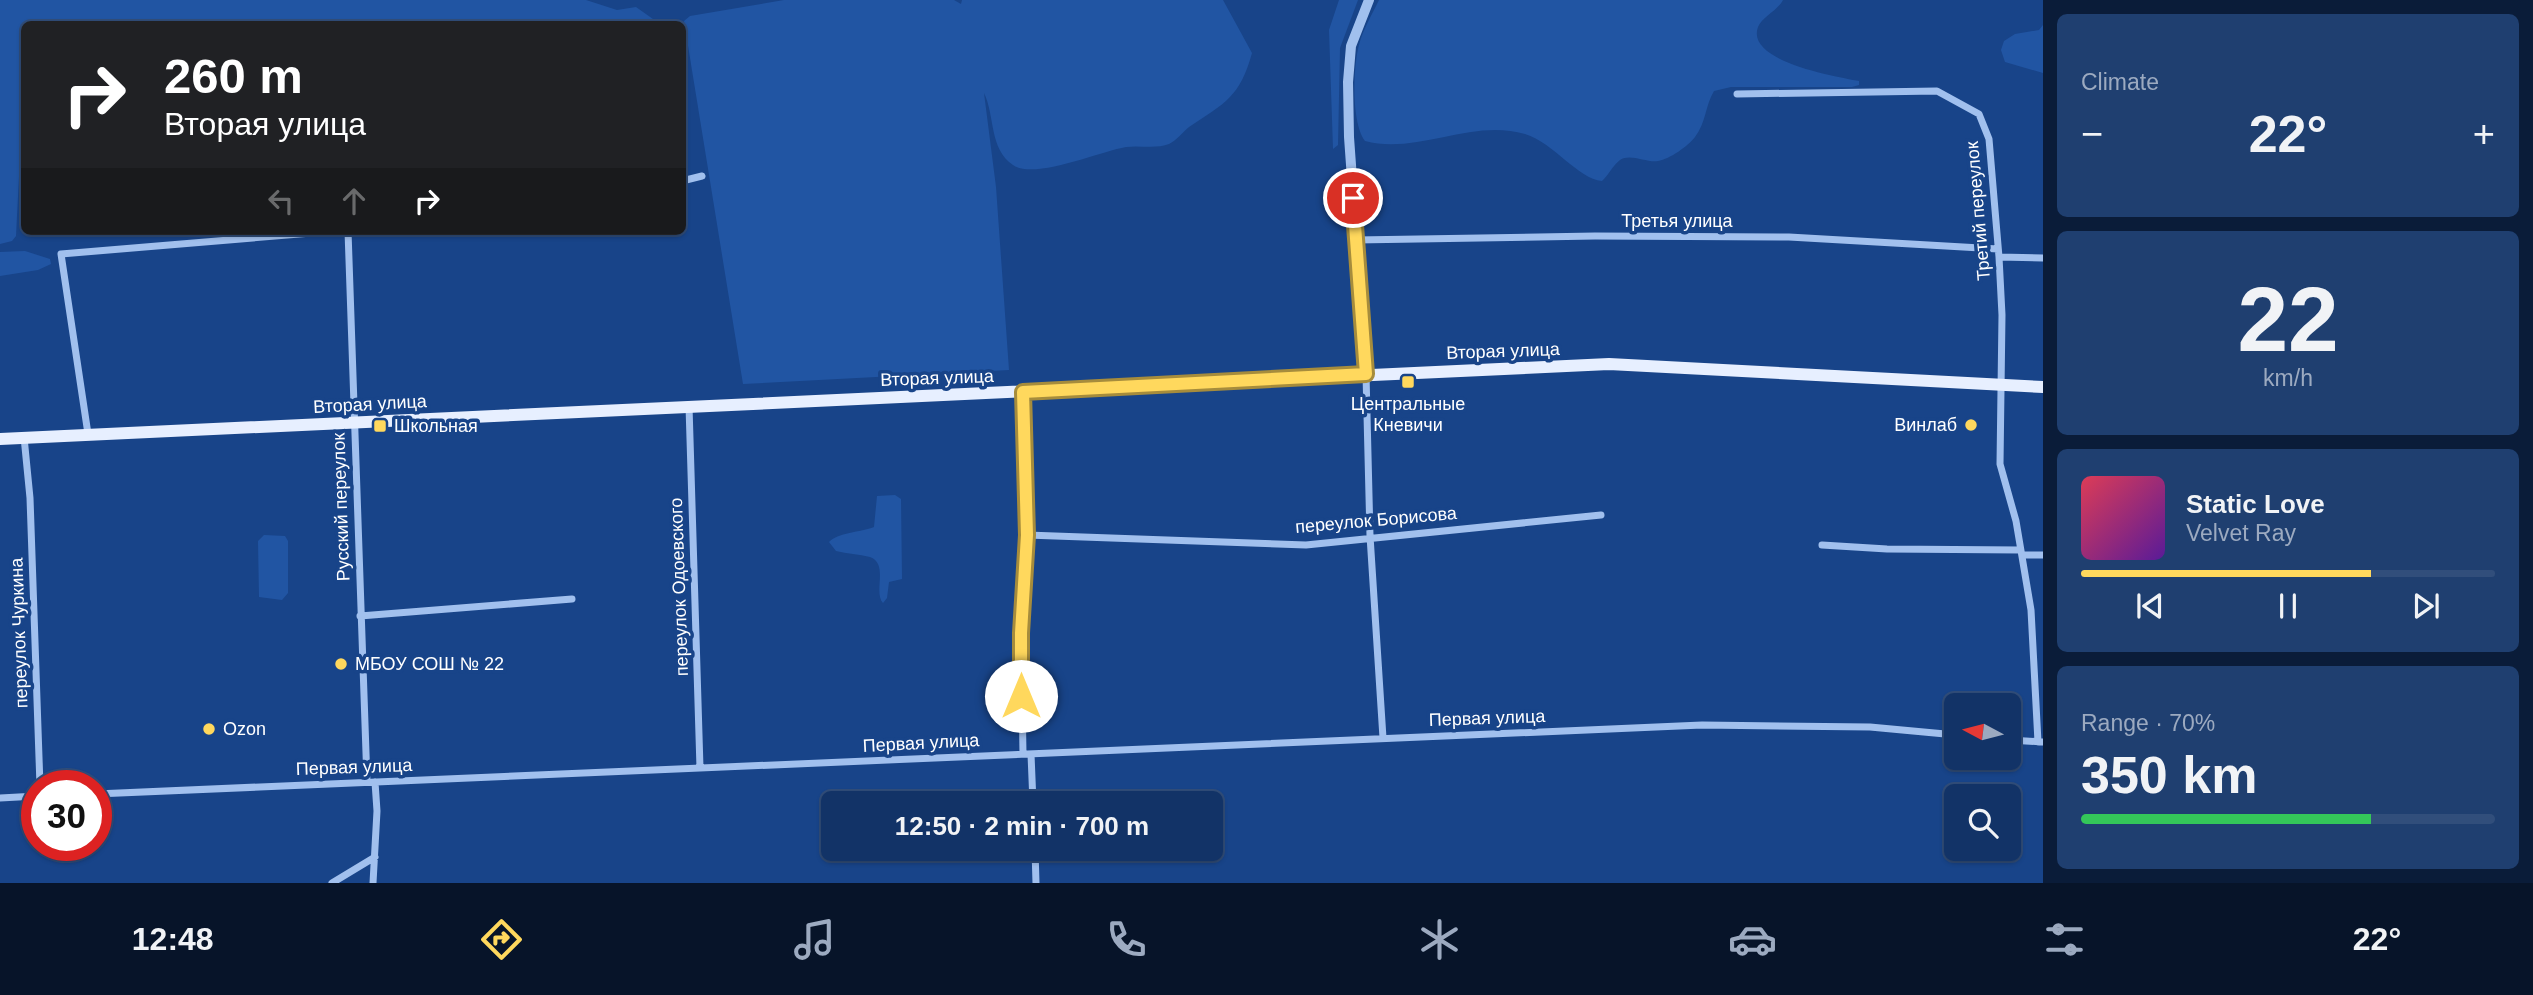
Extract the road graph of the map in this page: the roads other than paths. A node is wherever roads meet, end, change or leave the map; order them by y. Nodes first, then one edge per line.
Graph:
1 (1369, 0) edge
2 (1737, 94) dead end
3 (702, 176) dead end
4 (686, 180) edge
5 (288, 235) edge
6 (348, 235) edge
7 (1356, 240) junction
8 (1998, 253) junction
9 (2043, 258) edge
10 (1366, 374) junction
11 (1999, 387) junction
12 (2043, 387) edge
13 (1023, 392) junction
14 (689, 406) junction
15 (354, 422) junction
16 (88, 434) junction
17 (24, 437) junction
18 (0, 439) edge
19 (1601, 515) dead end
20 (1027, 535) junction
21 (1370, 536) junction
22 (1822, 545) dead end
23 (2021, 553) junction
24 (2043, 555) edge
25 (572, 599) dead end
26 (360, 615) junction
27 (1944, 734) edge
28 (1384, 738) junction
29 (2021, 741) edge
30 (2040, 742) edge
31 (1027, 754) junction
32 (701, 768) junction
33 (39, 770) edge
34 (371, 782) junction
35 (1032, 791) edge
36 (112, 793) edge
37 (21, 797) edge
38 (0, 798) edge
39 (375, 857) junction
40 (1035, 861) edge
41 (332, 883) edge
42 (373, 883) edge
43 (1036, 883) edge

1 - 7 street
2 - 8 street, Третий переулок
3 - 4 street
5 - 16 street
6 - 15 street, Русский переулок
7 - 8 street, Третья улица
7 - 10 street
8 - 9 street, Третья улица
8 - 11 street, Третий переулок
10 - 11 main road, Вторая улица
10 - 13 main road, Вторая улица
10 - 21 street
11 - 12 main road, Вторая улица
11 - 23 street, Третий переулок
13 - 14 main road, Вторая улица
13 - 20 street
14 - 15 main road, Вторая улица
14 - 32 street, переулок Одоевского
15 - 16 main road, Вторая улица
15 - 26 street, Русский переулок
16 - 17 main road, Вторая улица
17 - 18 main road, Вторая улица
17 - 33 street, переулок Чуркина
19 - 21 street, переулок Борисова
20 - 21 street, переулок Борисова
20 - 31 street
21 - 28 street
22 - 23 street
23 - 24 street
23 - 30 street, Третий переулок
25 - 26 street
26 - 34 street, Русский переулок
27 - 28 street, Первая улица
28 - 31 street, Первая улица
29 - 30 street
31 - 32 street, Первая улица
31 - 35 street
32 - 34 street, Первая улица
34 - 36 street, Первая улица
34 - 39 street, Русский переулок
37 - 38 street
39 - 41 street
39 - 42 street, Русский переулок
40 - 43 street

